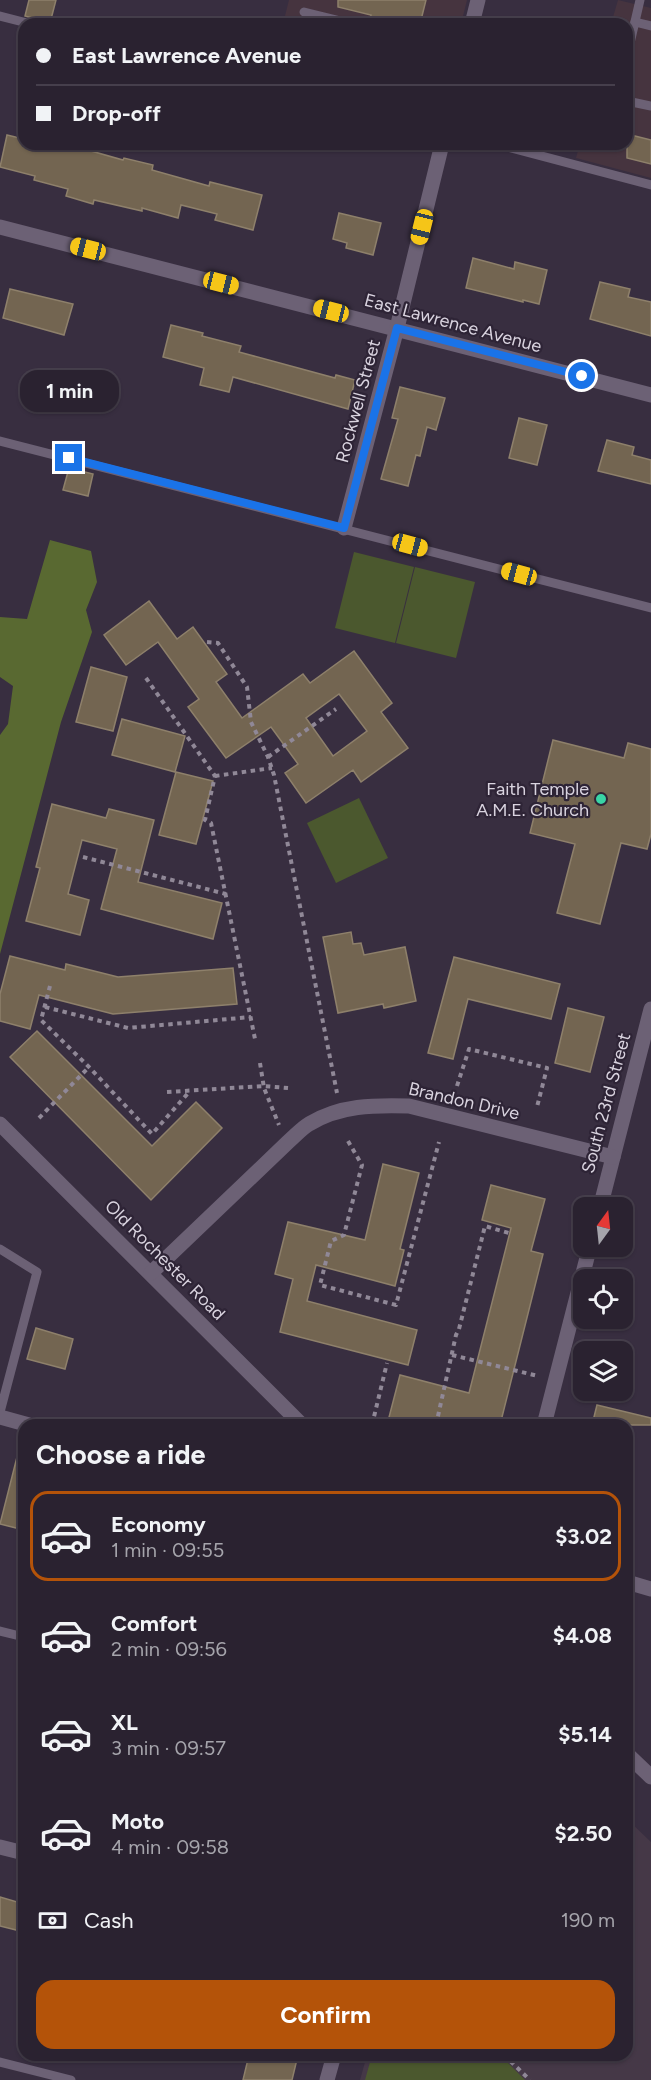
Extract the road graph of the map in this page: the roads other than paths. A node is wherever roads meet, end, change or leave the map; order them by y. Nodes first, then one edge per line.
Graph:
1 (478, 0) edge
2 (640, 0) edge
3 (304, 12) dead end
4 (0, 16) edge
5 (328, 18) edge
6 (474, 18) edge
7 (18, 21) edge
8 (635, 22) junction
9 (651, 26) edge
10 (633, 30) edge
11 (633, 102) edge
12 (651, 106) edge
13 (441, 150) edge
14 (519, 150) edge
15 (651, 185) edge
16 (0, 227) edge
17 (397, 328) junction
18 (651, 394) edge
19 (0, 441) edge
20 (344, 528) junction
21 (651, 608) edge
22 (651, 1009) edge
23 (0, 1124) edge
24 (612, 1157) junction
25 (603, 1197) edge
26 (0, 1248) edge
27 (587, 1257) edge
28 (151, 1274) junction
29 (0, 1412) edge
30 (0, 1418) edge
31 (296, 1419) edge
32 (546, 1419) edge
33 (18, 1422) edge
34 (633, 1584) edge
35 (651, 1588) edge
36 (0, 1631) edge
37 (18, 1636) edge
38 (633, 1760) edge
39 (651, 1777) edge
40 (0, 1847) edge
41 (18, 1852) edge
42 (332, 2061) edge
43 (0, 2062) edge
44 (71, 2080) edge
45 (327, 2080) edge

1 - 6 street
2 - 8 lane
3 - 5 lane
4 - 7 lane
8 - 9 lane
8 - 10 lane
11 - 12 lane
13 - 17 street, Rockwell Street
14 - 15 lane
16 - 17 street, East Lawrence Avenue
17 - 18 street, East Lawrence Avenue
17 - 20 street, Rockwell Street
19 - 20 lane
20 - 21 lane
22 - 24 street, South 23rd Street
23 - 28 street, Old Rochester Road
24 - 25 street, South 23rd Street
24 - 28 street, Brandon Drive
26 - 29 lane
27 - 32 street
28 - 31 street, Old Rochester Road
30 - 33 street
34 - 35 street
36 - 37 lane
38 - 39 street
40 - 41 street
42 - 45 street
43 - 44 lane

